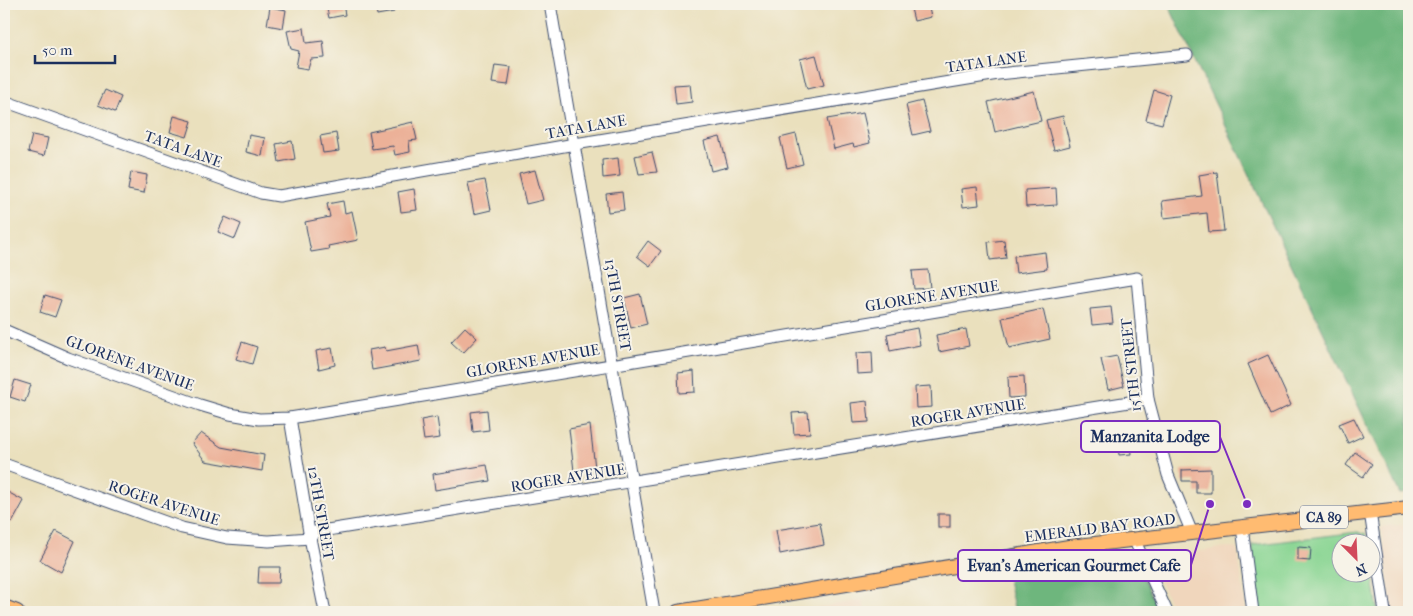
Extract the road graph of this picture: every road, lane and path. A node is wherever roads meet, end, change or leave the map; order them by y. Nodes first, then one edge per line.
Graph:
1 (550, 4) edge
2 (1187, 55) dead end
3 (4, 101) edge
4 (575, 144) junction
5 (1137, 278) joint
6 (4, 330) edge
7 (612, 363) junction
8 (1148, 399) junction
9 (290, 418) junction
10 (4, 464) edge
11 (632, 483) junction
12 (1409, 508) edge
13 (1370, 512) junction
14 (1242, 527) junction
15 (1192, 533) junction
16 (310, 538) junction
17 (1134, 539) junction
18 (4, 607) edge
19 (17, 612) edge
20 (325, 612) edge
21 (654, 612) edge
22 (678, 612) edge
23 (1166, 612) edge
24 (1253, 612) edge
25 (1385, 612) edge

1 - 4 street, 13TH STREET
2 - 4 street, TATA LANE
3 - 4 street, TATA LANE
4 - 7 street, 13TH STREET
5 - 7 street, GLORENE AVENUE
5 - 8 street, 15TH STREET
6 - 9 street, GLORENE AVENUE
7 - 9 street, GLORENE AVENUE
7 - 11 street, 13TH STREET
8 - 11 street, ROGER AVENUE
8 - 15 street, 15TH STREET
9 - 16 street, 12TH STREET
10 - 16 street, ROGER AVENUE
11 - 16 street, ROGER AVENUE
11 - 21 street, 13TH STREET
12 - 13 main road, EMERALD BAY ROAD / CA 89
13 - 14 main road, EMERALD BAY ROAD / CA 89
13 - 25 street
14 - 15 main road, EMERALD BAY ROAD / CA 89
14 - 24 street
15 - 17 main road, EMERALD BAY ROAD / CA 89
16 - 20 street, 12TH STREET
17 - 22 main road, EMERALD BAY ROAD / CA 89
17 - 23 street
18 - 19 main road

